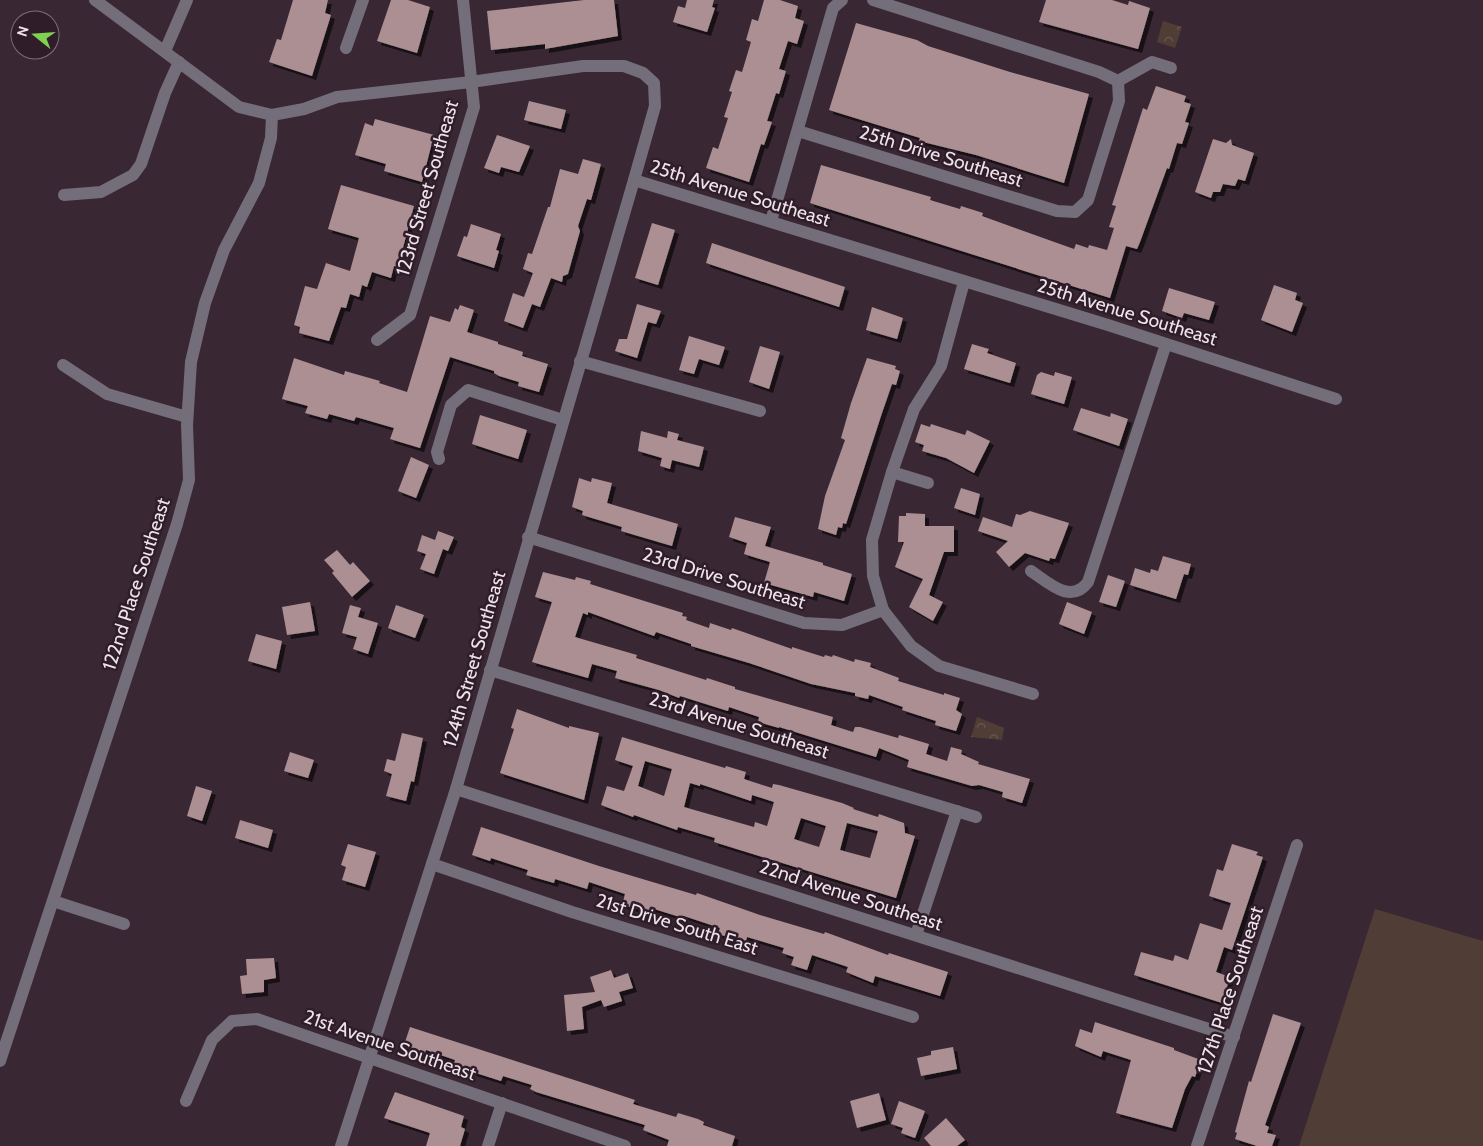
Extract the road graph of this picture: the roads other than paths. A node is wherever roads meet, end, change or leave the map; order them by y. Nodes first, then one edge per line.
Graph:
1 (95, 0) edge
2 (188, 0) edge
3 (364, 0) edge
4 (463, 0) edge
5 (842, 0) edge
6 (873, 0) edge
7 (346, 48) dead end
8 (164, 51) junction
9 (179, 62) junction
10 (1171, 68) dead end
11 (1118, 81) junction
12 (471, 82) junction
13 (272, 116) junction
14 (798, 132) junction
15 (634, 180) junction
16 (64, 195) dead end
17 (771, 221) junction
18 (964, 282) junction
19 (377, 340) dead end
20 (1166, 344) junction
21 (580, 361) junction
22 (63, 365) dead end
23 (1336, 399) dead end
24 (760, 411) dead end
25 (187, 416) junction
26 (562, 420) junction
27 (439, 459) dead end
28 (892, 472) junction
29 (928, 483) dead end
30 (528, 537) junction
31 (1031, 571) dead end
32 (883, 610) junction
33 (490, 670) junction
34 (1033, 694) dead end
35 (456, 790) junction
36 (957, 811) junction
37 (976, 817) dead end
38 (1297, 845) dead end
39 (432, 864) junction
40 (53, 901) junction
41 (124, 924) dead end
42 (916, 935) junction
43 (913, 1017) dead end
44 (1234, 1037) junction
45 (369, 1057) junction
46 (0, 1061) edge
47 (186, 1101) dead end
48 (502, 1103) junction
49 (341, 1146) edge
50 (488, 1146) edge
51 (625, 1146) edge
52 (1197, 1146) edge

1 - 8 street, 25th Avenue Southeast
2 - 8 street
3 - 7 street
4 - 12 street, 123rd Street Southeast
5 - 14 street
6 - 11 street
8 - 9 street, 25th Avenue Southeast
9 - 13 street, 25th Avenue Southeast
9 - 16 street
10 - 11 street
11 - 14 street, 25th Drive Southeast
12 - 13 street, 25th Avenue Southeast
12 - 15 street, 25th Avenue Southeast
12 - 19 street, 123rd Street Southeast
13 - 25 street, 122nd Place Southeast
14 - 17 street
15 - 17 street, 25th Avenue Southeast
15 - 21 street, 124th Street Southeast
17 - 18 street, 25th Avenue Southeast
18 - 20 street, 25th Avenue Southeast
18 - 28 street
20 - 23 street, 25th Avenue Southeast
20 - 31 street
21 - 24 street
21 - 26 street, 124th Street Southeast
22 - 25 street
25 - 40 street, 122nd Place Southeast
26 - 27 street
26 - 30 street, 124th Street Southeast
28 - 29 street
28 - 32 street
30 - 32 street, 23rd Drive Southeast
30 - 33 street, 124th Street Southeast
32 - 34 street
33 - 35 street, 124th Street Southeast
33 - 36 street, 23rd Avenue Southeast
35 - 39 street, 124th Street Southeast
35 - 42 street, 22nd Avenue Southeast
36 - 37 street, 23rd Avenue Southeast
36 - 42 street
38 - 44 street, 127th Place Southeast
39 - 43 street, 21st Drive South East
39 - 45 street, 124th Street Southeast
40 - 41 street
40 - 46 street, 122nd Place Southeast
42 - 44 street, 22nd Avenue Southeast
44 - 52 street, 127th Place Southeast
45 - 47 street, 21st Avenue Southeast
45 - 48 street, 21st Avenue Southeast
45 - 49 street, 124th Street Southeast
48 - 50 street
48 - 51 street, 21st Avenue Southeast

